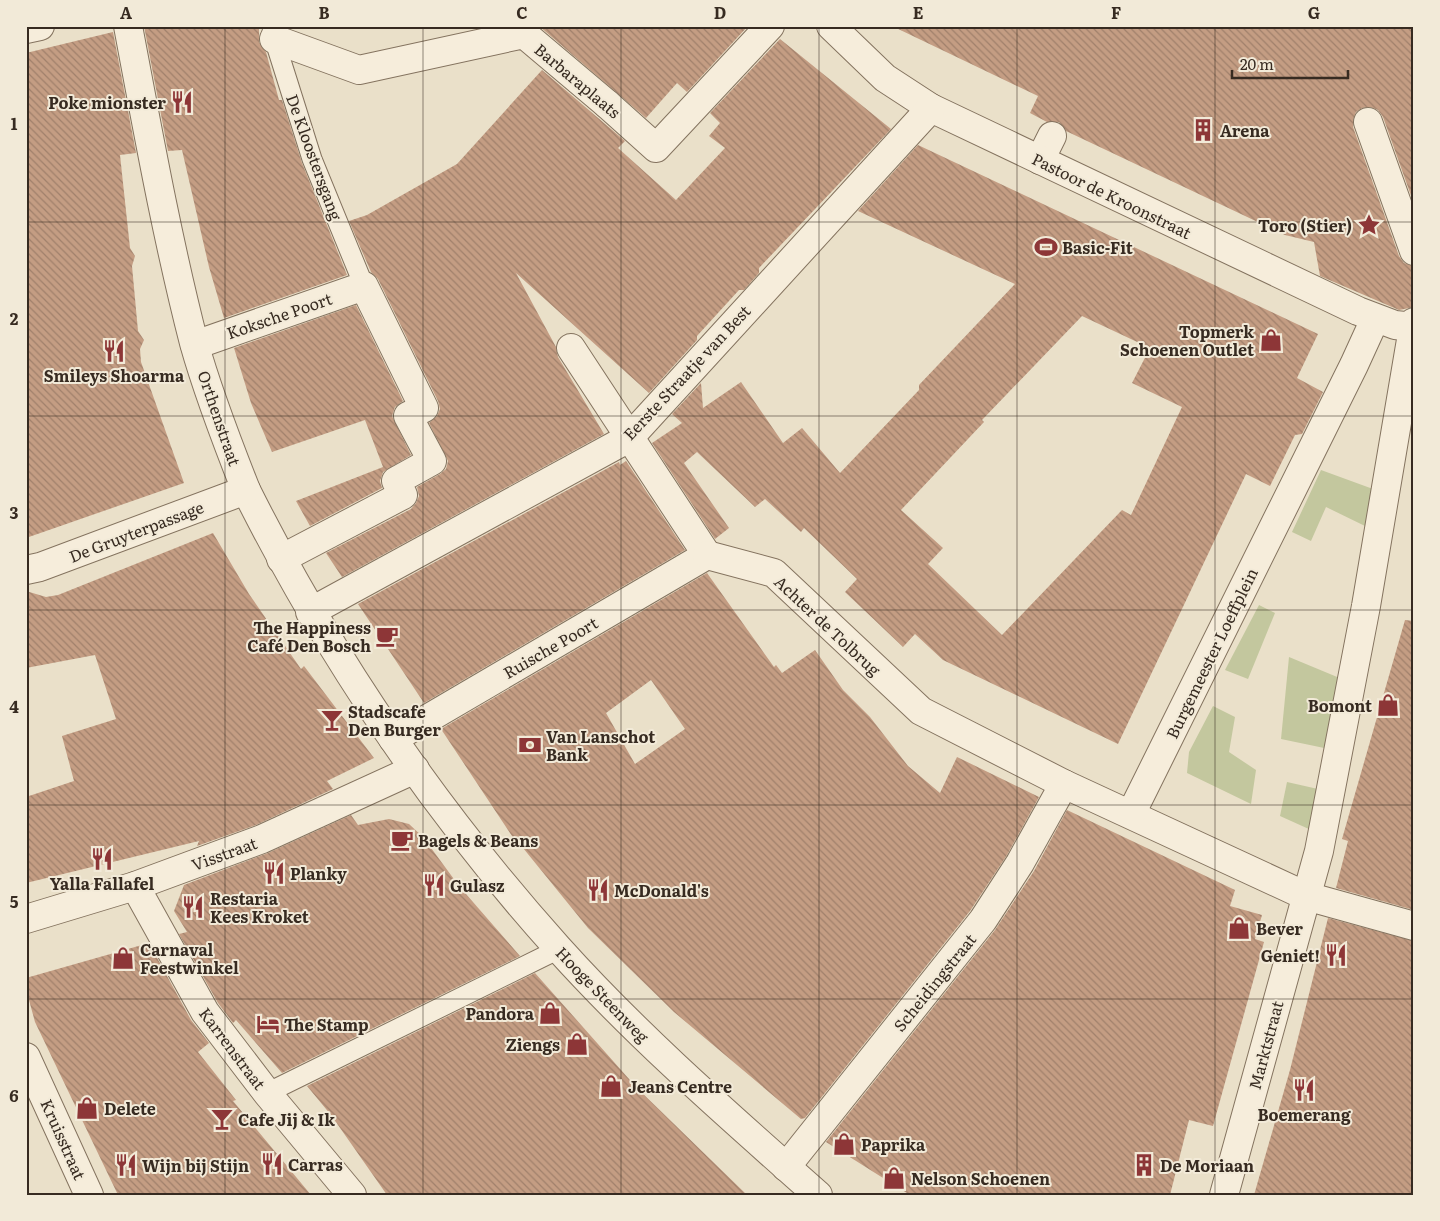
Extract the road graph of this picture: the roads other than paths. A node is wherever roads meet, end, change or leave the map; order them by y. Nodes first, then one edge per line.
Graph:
1 (40, 26) edge
2 (128, 26) edge
3 (770, 26) edge
4 (832, 26) edge
5 (26, 29) edge
6 (272, 32) edge
7 (930, 108) junction
8 (1368, 122) dead end
9 (1414, 251) edge
10 (364, 286) junction
11 (1375, 319) junction
12 (1413, 325) edge
13 (195, 344) junction
14 (571, 348) dead end
15 (629, 438) junction
16 (246, 490) junction
17 (708, 555) junction
18 (281, 559) junction
19 (26, 570) edge
20 (310, 612) junction
21 (393, 739) junction
22 (416, 769) junction
23 (1064, 784) junction
24 (1131, 814) junction
25 (135, 886) junction
26 (1306, 896) junction
27 (26, 919) edge
28 (1414, 926) edge
29 (559, 949) junction
30 (26, 1057) edge
31 (267, 1092) junction
32 (786, 1168) junction
33 (817, 1194) edge
34 (89, 1195) edge
35 (352, 1195) edge
36 (1224, 1195) edge

1 - 5 street
2 - 13 street, Orthenstraat
3 - 6 street, Barbaraplaats
4 - 7 street, Pastoor de Kroonstraat
6 - 10 lane, De Kloostersgang
7 - 11 street, Pastoor de Kroonstraat
7 - 15 street, Eerste Straatje van Best
8 - 9 street
10 - 13 street, Koksche Poort
10 - 18 street
11 - 12 street, Pastoor de Kroonstraat
11 - 24 street, Burgemeester Loeffplein
12 - 26 street
13 - 16 street, Orthenstraat
14 - 15 street
15 - 17 street
15 - 20 street, Eerste Straatje van Best
16 - 18 street, Orthenstraat
16 - 19 street, De Gruyterpassage
17 - 21 street, Ruische Poort
17 - 23 street, Achter de Tolbrug
18 - 20 street, Orthenstraat
20 - 21 street, Orthenstraat
21 - 22 street, Orthenstraat
22 - 25 street, Visstraat
22 - 29 street, Hooge Steenweg
23 - 24 street, Achter de Tolbrug
23 - 32 street, Scheidingstraat
24 - 26 street
25 - 27 street, Visstraat
25 - 31 street, Karrenstraat
26 - 28 street
26 - 36 street, Marktstraat
29 - 31 lane
29 - 32 street, Hooge Steenweg
30 - 34 street, Kruisstraat
31 - 35 street, Karrenstraat
32 - 33 street, Hooge Steenweg

